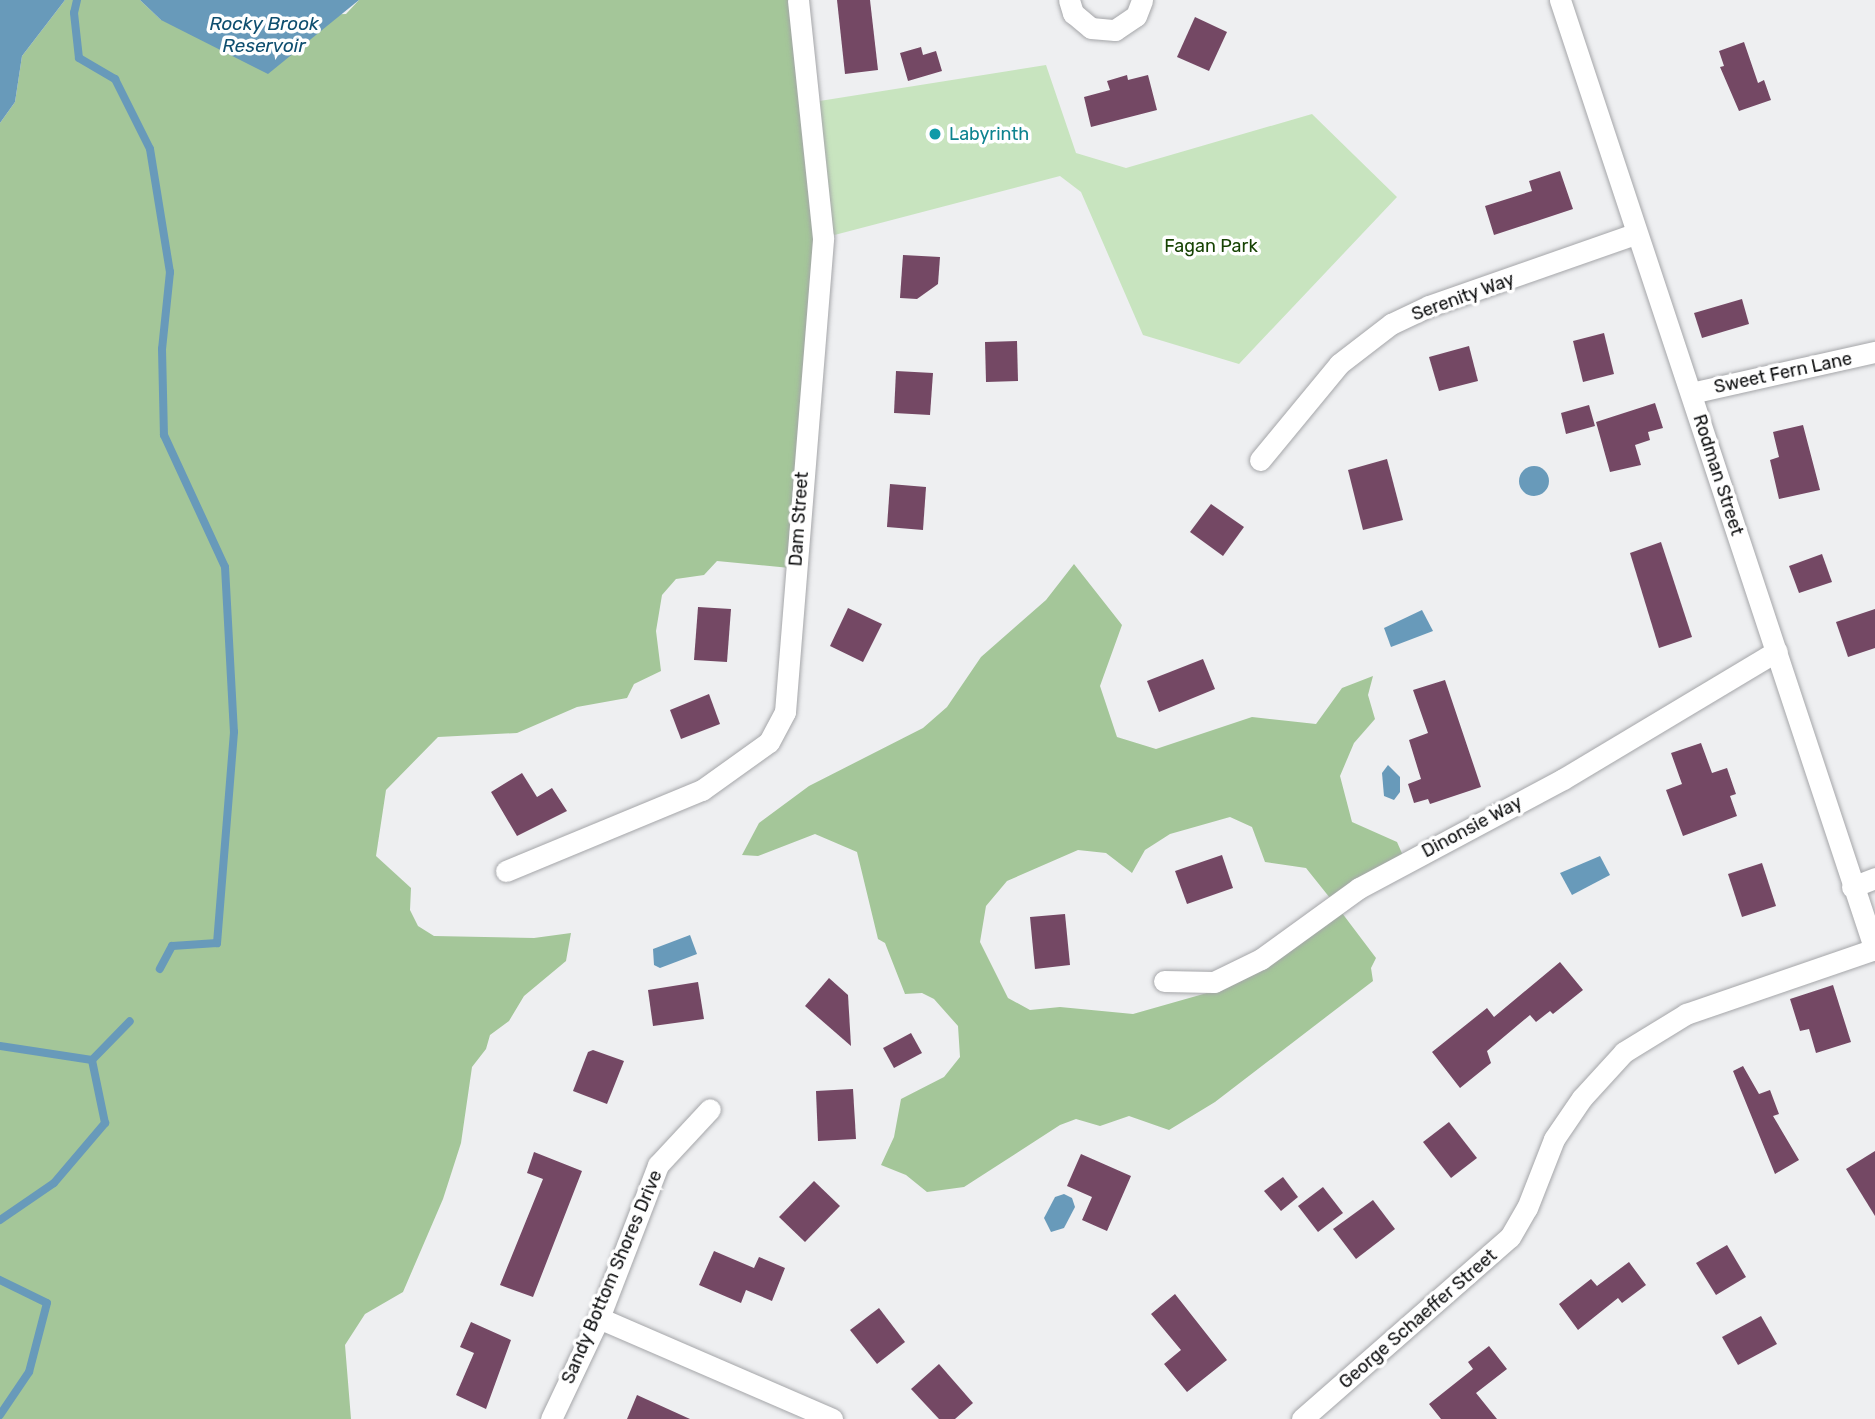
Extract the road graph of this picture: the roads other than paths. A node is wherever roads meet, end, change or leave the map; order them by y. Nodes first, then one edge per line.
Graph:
1 (798, 0) edge
2 (1069, 0) edge
3 (1142, 0) edge
4 (1560, 0) edge
5 (1635, 234) junction
6 (1875, 352) edge
7 (1691, 393) junction
8 (1260, 460) dead end
9 (1777, 651) junction
10 (506, 871) dead end
11 (1875, 878) edge
12 (1852, 887) junction
13 (1875, 950) edge
14 (1164, 981) dead end
15 (710, 1109) dead end
16 (599, 1318) junction
17 (551, 1419) edge
18 (832, 1419) edge
19 (1302, 1419) edge

1 - 10 street, Dam Street
2 - 3 street
4 - 5 street, Rodman Street
5 - 7 street, Rodman Street
5 - 8 street, Serenity Way
6 - 7 street, Sweet Fern Lane
7 - 9 street, Rodman Street
9 - 12 street, Rodman Street
9 - 14 street, Dinonsie Way
11 - 12 street
12 - 13 street, Rodman Street
13 - 19 street, George Schaeffer Street
15 - 16 street, Sandy Bottom Shores Drive
16 - 17 street, Sandy Bottom Shores Drive
16 - 18 street

